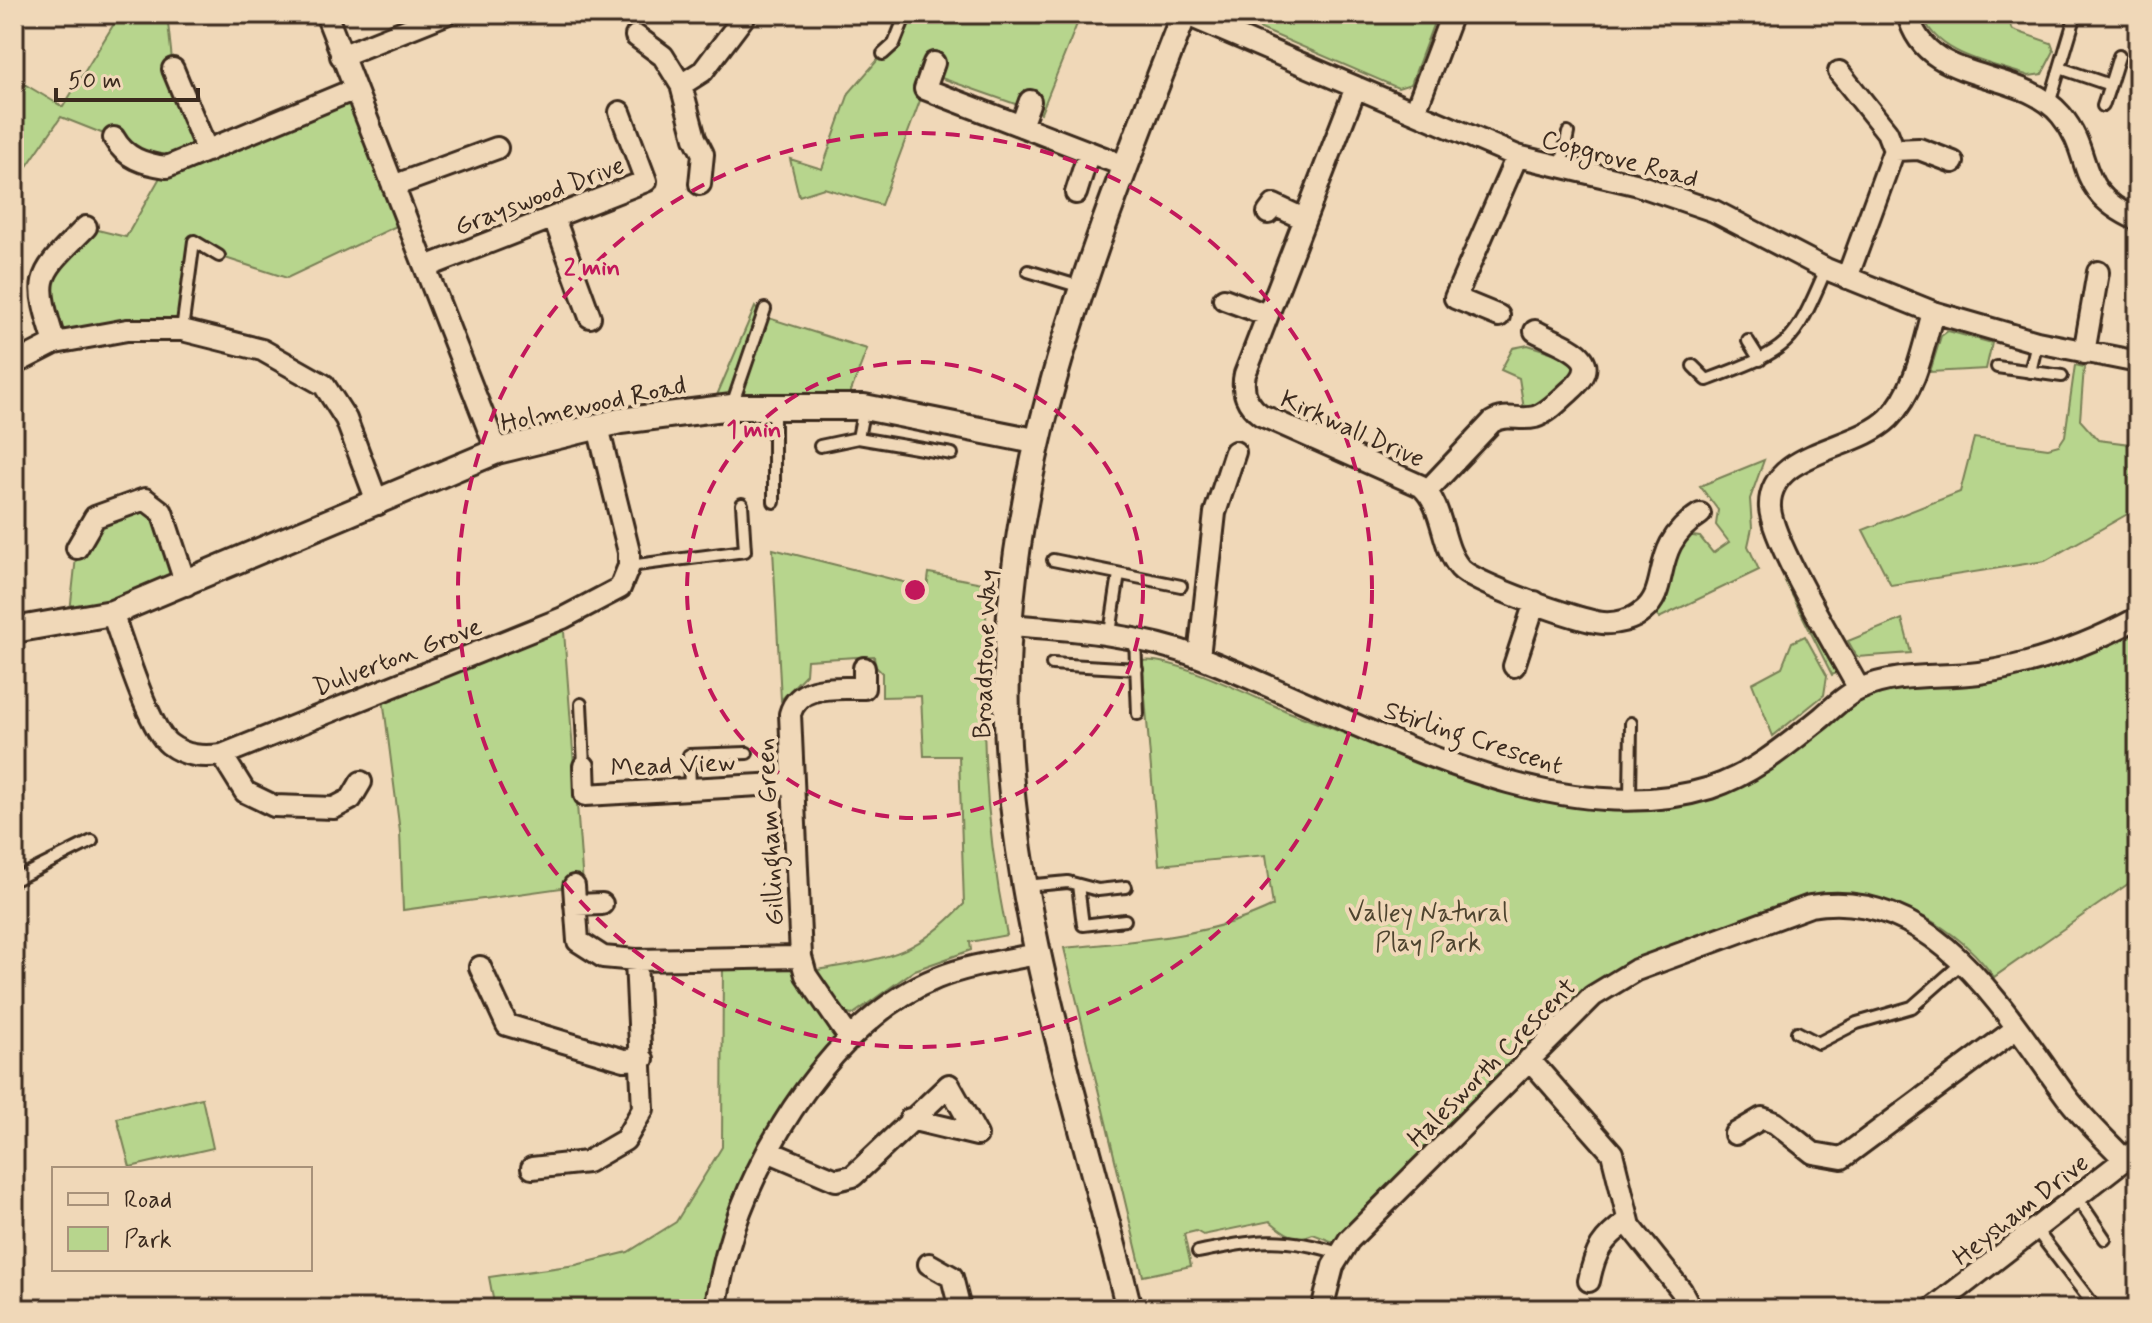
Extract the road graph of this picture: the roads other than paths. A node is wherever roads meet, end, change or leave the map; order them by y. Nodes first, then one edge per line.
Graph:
1 (326, 14) edge
2 (446, 14) edge
3 (746, 14) edge
4 (906, 14) edge
5 (1184, 14) edge
6 (1452, 14) edge
7 (1908, 14) edge
8 (2076, 14) edge
9 (636, 36) dead end
10 (883, 54) dead end
11 (341, 56) junction
12 (2119, 56) dead end
13 (934, 63) dead end
14 (2060, 68) junction
15 (173, 69) dead end
16 (1839, 72) dead end
17 (681, 85) junction
18 (2110, 85) junction
19 (1356, 87) junction
20 (355, 89) junction
21 (1030, 101) dead end
22 (2049, 104) junction
23 (2103, 106) dead end
24 (620, 112) dead end
25 (1415, 112) junction
26 (1021, 126) junction
27 (1568, 133) dead end
28 (114, 138) dead end
29 (497, 148) dead end
30 (1894, 150) junction
31 (207, 151) junction
32 (1089, 152) junction
33 (1517, 156) junction
34 (1953, 162) dead end
35 (1125, 166) junction
36 (1561, 169) junction
37 (700, 184) dead end
38 (393, 186) junction
39 (1076, 193) dead end
40 (1268, 213) dead end
41 (554, 218) junction
42 (1304, 219) junction
43 (2138, 220) edge
44 (86, 227) dead end
45 (219, 256) dead end
46 (426, 267) junction
47 (1826, 269) junction
48 (1028, 271) dead end
49 (2098, 272) dead end
50 (1847, 278) junction
51 (1081, 287) junction
52 (1224, 299) dead end
53 (765, 309) dead end
54 (1933, 312) junction
55 (1267, 315) junction
56 (1499, 316) dead end
57 (590, 317) dead end
58 (182, 330) junction
59 (1535, 331) dead end
60 (1748, 341) dead end
61 (2037, 342) junction
62 (55, 343) junction
63 (2084, 353) junction
64 (1760, 360) junction
65 (2138, 362) edge
66 (14, 364) edge
67 (1693, 366) dead end
68 (1997, 367) dead end
69 (2030, 372) junction
70 (2062, 376) dead end
71 (774, 406) junction
72 (732, 407) junction
73 (864, 407) junction
74 (598, 427) junction
75 (858, 438) junction
76 (1035, 441) junction
77 (820, 446) dead end
78 (497, 451) junction
79 (1235, 452) dead end
80 (952, 454) dead end
81 (1427, 491) junction
82 (774, 502) dead end
83 (378, 504) junction
84 (742, 504) dead end
85 (1700, 514) dead end
86 (77, 548) dead end
87 (1053, 560) dead end
88 (629, 566) junction
89 (1119, 574) junction
90 (186, 585) junction
91 (1181, 586) dead end
92 (1535, 602) junction
93 (112, 613) junction
94 (2138, 618) edge
95 (1010, 625) junction
96 (14, 630) edge
97 (1110, 633) junction
98 (1135, 638) junction
99 (1199, 657) junction
100 (1052, 664) dead end
101 (1514, 666) dead end
102 (864, 668) dead end
103 (1137, 669) junction
104 (1859, 689) junction
105 (581, 704) dead end
106 (1138, 714) dead end
107 (1631, 723) dead end
108 (747, 753) dead end
109 (222, 755) junction
110 (584, 766) joint
111 (361, 782) dead end
112 (793, 783) junction
113 (690, 789) junction
114 (1630, 800) junction
115 (92, 841) dead end
116 (14, 880) edge
117 (1078, 885) junction
118 (1025, 886) junction
119 (1126, 887) dead end
120 (602, 904) dead end
121 (1125, 920) dead end
122 (1037, 954) junction
123 (801, 957) junction
124 (636, 960) junction
125 (1963, 962) junction
126 (480, 967) dead end
127 (2017, 1028) junction
128 (1797, 1032) dead end
129 (850, 1039) junction
130 (643, 1059) junction
131 (1529, 1059) junction
132 (910, 1119) dead end
133 (1735, 1134) dead end
134 (770, 1152) junction
135 (2131, 1155) edge
136 (532, 1168) dead end
137 (2078, 1199) junction
138 (1628, 1221) junction
139 (2037, 1231) junction
140 (2105, 1239) dead end
141 (1198, 1252) dead end
142 (1339, 1253) junction
143 (929, 1264) dead end
144 (1589, 1281) dead end
145 (2095, 1307) edge
146 (715, 1309) edge
147 (960, 1309) edge
148 (1129, 1309) edge
149 (1322, 1309) edge
150 (1691, 1309) edge
151 (1932, 1309) edge

1 - 11 street
2 - 11 street
3 - 17 street
4 - 10 lane
5 - 19 street, Copgrove Road
5 - 35 street, Broadstone Way
6 - 25 street
7 - 22 street
8 - 14 lane
9 - 17 street
11 - 20 street
12 - 18 lane
13 - 26 street
14 - 18 lane
14 - 22 lane
15 - 31 street
16 - 30 street
17 - 37 street
18 - 23 lane
19 - 25 street, Copgrove Road
19 - 42 street, Kirkwall Drive
20 - 31 street
20 - 38 street
21 - 26 street
22 - 43 street
24 - 41 street, Grayswood Drive
25 - 33 street, Copgrove Road
26 - 32 street
27 - 36 lane
28 - 31 street
29 - 38 street
30 - 34 street
30 - 50 street
32 - 35 street
32 - 39 street
33 - 36 street, Copgrove Road
33 - 56 street
35 - 51 street, Broadstone Way
36 - 47 street, Copgrove Road
38 - 46 street
40 - 42 street
41 - 46 street, Grayswood Drive
41 - 57 street
42 - 55 street, Kirkwall Drive
44 - 62 street
45 - 58 lane
46 - 78 street
47 - 50 street, Copgrove Road
47 - 64 lane
48 - 51 lane
49 - 63 street
50 - 54 street, Copgrove Road
51 - 76 street, Broadstone Way
52 - 55 street
53 - 72 lane
54 - 61 street, Copgrove Road
54 - 104 street
55 - 81 street, Kirkwall Drive
58 - 62 street
58 - 83 street
59 - 81 street
60 - 64 lane
61 - 63 street, Copgrove Road
61 - 69 lane
62 - 66 street
63 - 65 street, Copgrove Road
64 - 67 lane
68 - 69 lane
69 - 70 lane
71 - 72 street, Holmewood Road
71 - 73 street, Holmewood Road
71 - 82 lane
72 - 74 street, Holmewood Road
73 - 75 lane
73 - 76 street, Holmewood Road
74 - 78 street, Holmewood Road
74 - 88 street
75 - 77 lane
75 - 80 lane
76 - 95 street, Broadstone Way
78 - 83 street, Holmewood Road
79 - 99 street
81 - 92 street, Kirkwall Drive
83 - 90 street, Holmewood Road
84 - 88 lane
85 - 92 street, Kirkwall Drive
86 - 90 street
87 - 89 lane
88 - 109 street, Dulverton Grove
89 - 91 lane
89 - 97 lane
90 - 93 street, Holmewood Road
92 - 101 street
93 - 96 street, Holmewood Road
93 - 109 street, Dulverton Grove
94 - 104 street, Stirling Crescent
95 - 97 street, Stirling Crescent
95 - 118 street, Broadstone Way
97 - 98 street, Stirling Crescent
98 - 99 street, Stirling Crescent
98 - 103 lane
99 - 114 street, Stirling Crescent
100 - 103 lane
102 - 112 street, Gillingham Green
103 - 106 lane
104 - 114 street, Stirling Crescent
105 - 110 lane
107 - 114 lane
108 - 113 lane
109 - 111 street
110 - 113 street, Mead View
112 - 113 street, Mead View
112 - 123 street, Gillingham Green
115 - 116 lane
117 - 118 lane
117 - 119 lane
117 - 121 lane
118 - 122 street, Broadstone Way
120 - 124 street
122 - 129 street
122 - 148 street, Broadstone Way
123 - 124 street
123 - 129 street, Gillingham Green
124 - 130 street
125 - 127 street, Halesworth Crescent
125 - 128 lane
125 - 131 street, Halesworth Crescent
126 - 130 street
127 - 133 street
127 - 135 street, Halesworth Crescent
129 - 134 street
130 - 136 street
131 - 138 street
131 - 142 street, Halesworth Crescent
132 - 134 street
134 - 146 street
135 - 137 street, Heysham Drive
137 - 139 street, Heysham Drive
137 - 140 lane
138 - 144 street
138 - 150 street
139 - 145 lane
139 - 151 street, Heysham Drive
141 - 142 lane
142 - 149 street, Halesworth Crescent
143 - 147 street

